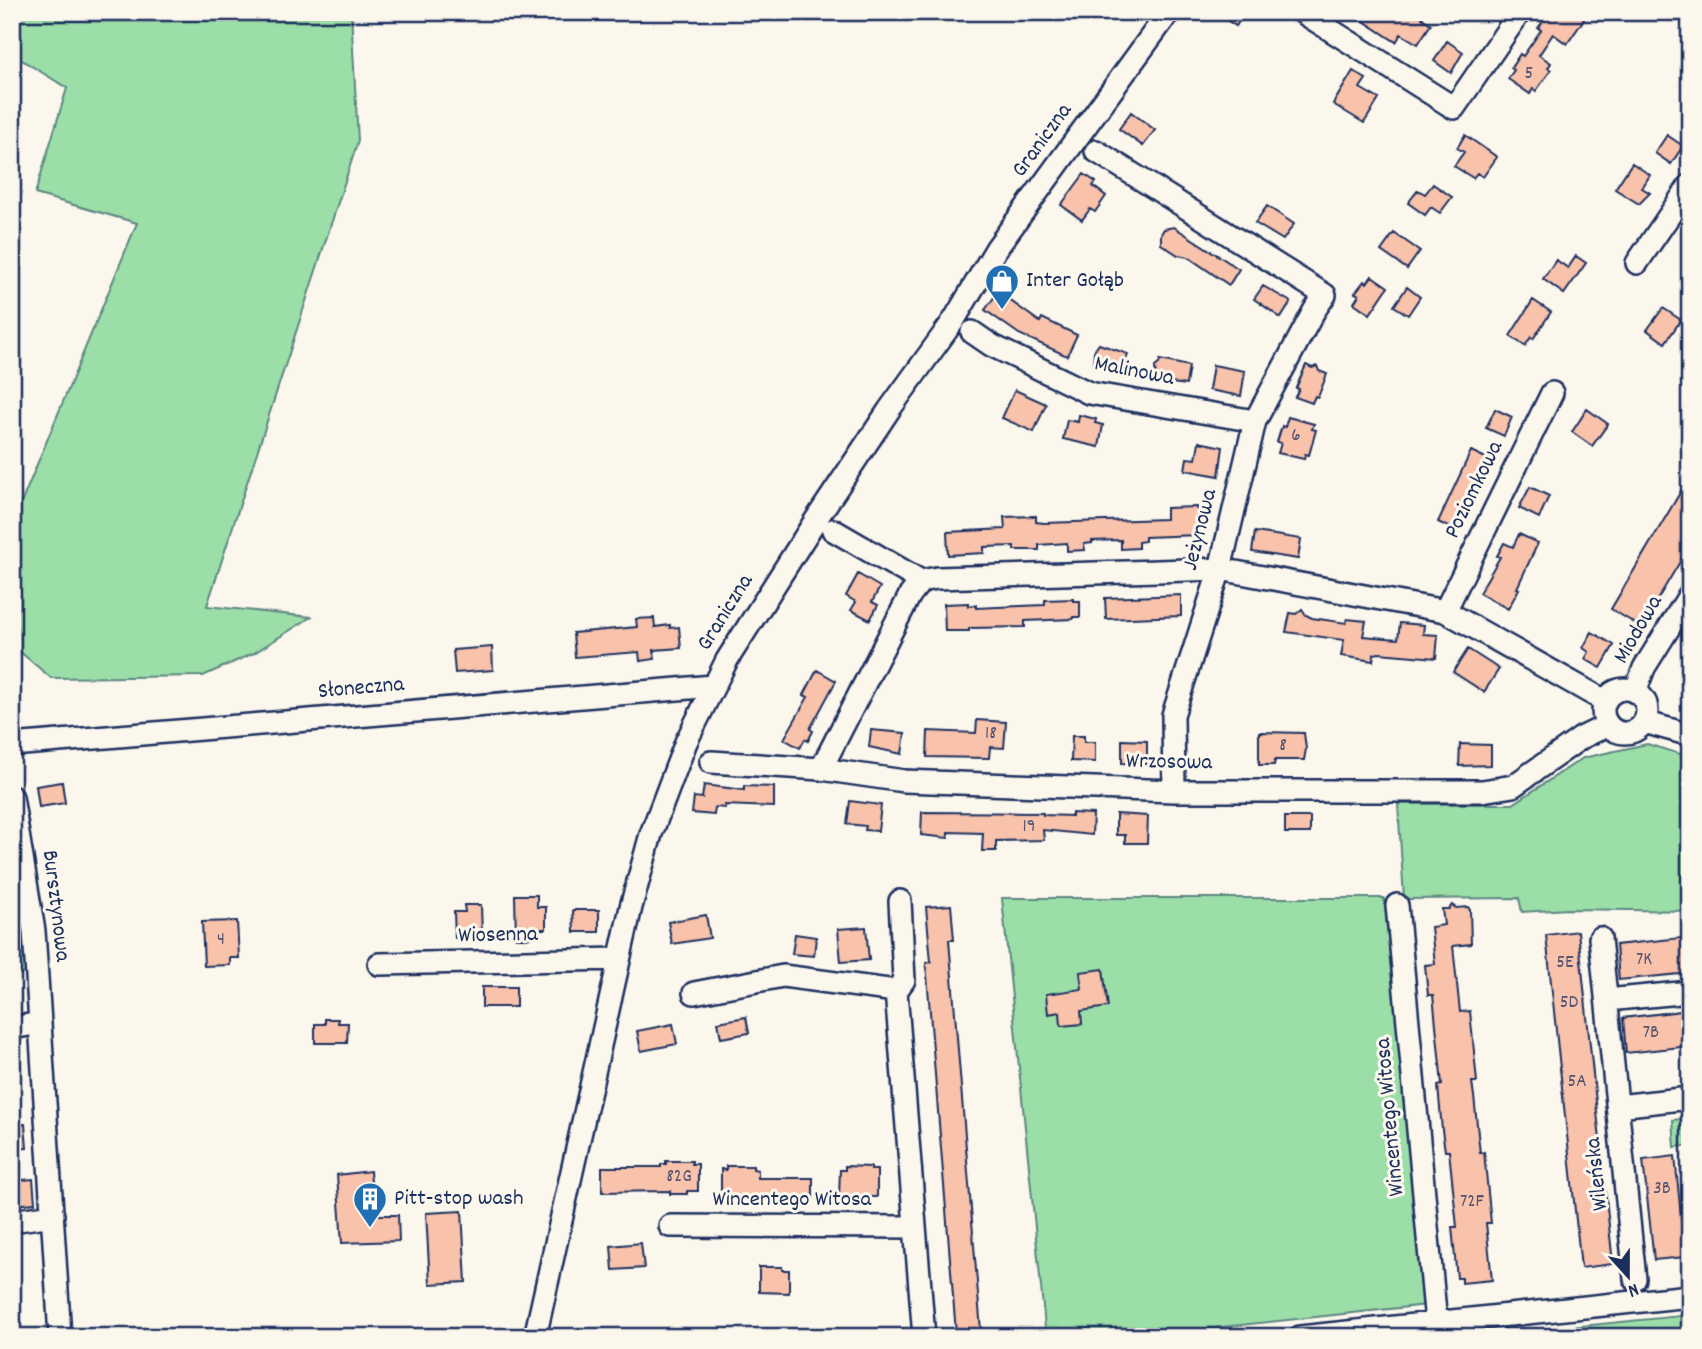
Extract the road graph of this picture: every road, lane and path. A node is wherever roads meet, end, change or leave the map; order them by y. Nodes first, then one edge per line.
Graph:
1 (1169, 12) edge
2 (1302, 12) edge
3 (1520, 12) edge
4 (1096, 150) dead end
5 (1690, 185) edge
6 (1637, 263) dead end
7 (972, 332) dead end
8 (1552, 393) dead end
9 (1255, 422) junction
10 (833, 530) dead end
11 (1220, 569) junction
12 (921, 581) junction
13 (1690, 594) edge
14 (1445, 611) junction
15 (713, 686) junction
16 (1635, 692) junction
17 (1605, 701) junction
18 (1644, 722) junction
19 (1608, 724) junction
20 (1690, 735) edge
21 (12, 745) edge
22 (711, 762) dead end
23 (821, 769) junction
24 (1174, 790) junction
25 (12, 797) edge
26 (900, 901) dead end
27 (1397, 905) dead end
28 (1600, 939) dead end
29 (618, 960) junction
30 (379, 964) dead end
31 (896, 990) junction
32 (1690, 992) edge
33 (694, 993) dead end
34 (1607, 1000) junction
35 (40, 1023) junction
36 (12, 1028) edge
37 (1690, 1098) edge
38 (1618, 1105) junction
39 (53, 1215) junction
40 (12, 1221) edge
41 (670, 1226) dead end
42 (913, 1227) junction
43 (1635, 1279) dead end
44 (1690, 1296) edge
45 (1447, 1327) edge
46 (60, 1337) edge
47 (535, 1337) edge
48 (924, 1337) edge
49 (1300, 1337) edge

1 - 15 street, Graniczna
2 - 3 street
4 - 9 street, Jeżynowa
5 - 6 street
7 - 9 street, Malinowa
8 - 14 street, Poziomkowa
9 - 11 street, Jeżynowa
10 - 12 street
11 - 12 street
11 - 14 street
11 - 24 street, Jeżynowa
12 - 23 street
13 - 16 street, Miodowa
14 - 17 street
15 - 21 street, Słoneczna
15 - 29 street, Graniczna
16 - 17 street
16 - 18 street
17 - 19 street
18 - 19 street
18 - 20 street
19 - 24 street, Wrzosowa
22 - 23 street, Wrzosowa
23 - 24 street, Wrzosowa
25 - 35 street, Bursztynowa
26 - 31 street
27 - 45 street, Wincentego Witosa
28 - 34 street, Wileńska
29 - 30 street, Wiosenna
29 - 47 street, Graniczna
31 - 33 street
31 - 42 street
32 - 34 street
34 - 38 street, Wileńska
35 - 36 street
35 - 39 street, Bursztynowa
37 - 38 street, Wileńska
38 - 43 street, Wileńska
39 - 40 street
39 - 46 street, Bursztynowa
41 - 42 street, Wincentego Witosa
42 - 48 street
44 - 45 street
45 - 49 street

